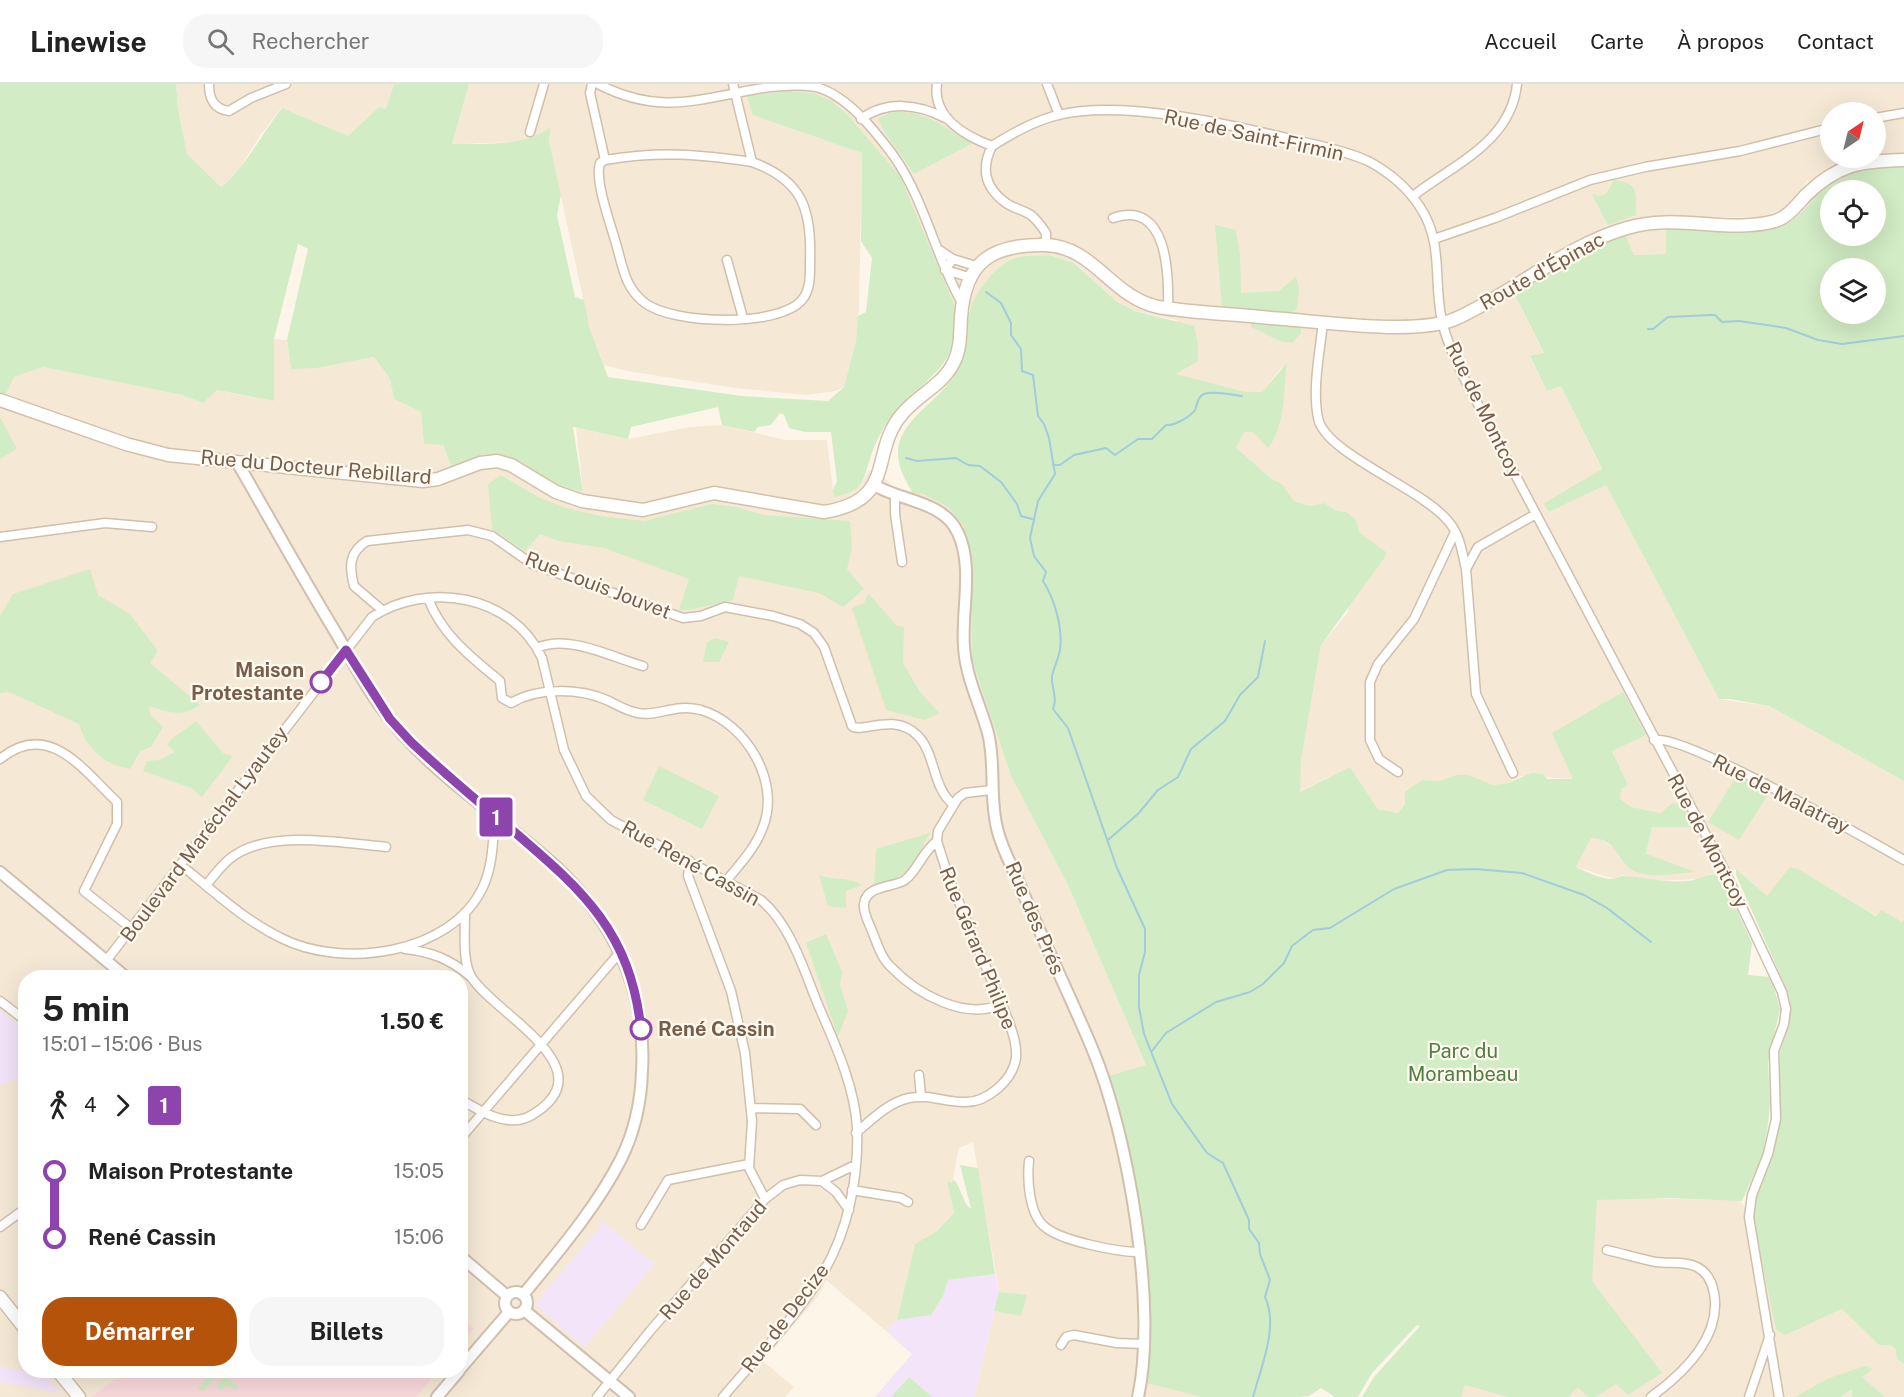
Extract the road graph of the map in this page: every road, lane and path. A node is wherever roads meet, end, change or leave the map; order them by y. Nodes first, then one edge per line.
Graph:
1 (209, 84) edge
2 (286, 84) edge
3 (544, 84) edge
4 (592, 84) edge
5 (598, 84) edge
6 (937, 84) edge
7 (1047, 84) edge
8 (1517, 84) edge
9 (824, 87) edge
10 (734, 88) edge
11 (1904, 112) edge
12 (1059, 115) junction
13 (1886, 116) edge
14 (861, 119) junction
15 (946, 119) junction
16 (1820, 131) edge
17 (530, 132) dead end
18 (992, 146) junction
19 (605, 160) junction
20 (1904, 160) edge
21 (752, 162) junction
22 (1413, 196) junction
23 (1113, 219) dead end
24 (1434, 239) junction
25 (1046, 245) junction
26 (937, 249) junction
27 (953, 259) junction
28 (727, 260) dead end
29 (945, 270) junction
30 (972, 272) junction
31 (962, 303) junction
32 (1168, 309) junction
33 (743, 318) junction
34 (1323, 322) junction
35 (1442, 324) junction
36 (0, 400) edge
37 (237, 462) junction
38 (874, 485) junction
39 (895, 496) junction
40 (1536, 514) junction
41 (152, 527) dead end
42 (1455, 532) junction
43 (0, 537) edge
44 (902, 562) dead end
45 (1466, 569) junction
46 (428, 598) junction
47 (382, 610) junction
48 (537, 648) junction
49 (346, 650) junction
50 (643, 666) dead end
51 (550, 692) junction
52 (1654, 740) junction
53 (0, 759) edge
54 (1398, 772) dead end
55 (1513, 773) dead end
56 (992, 790) junction
57 (953, 804) junction
58 (495, 815) junction
59 (937, 841) junction
60 (386, 847) dead end
61 (1904, 860) edge
62 (690, 861) junction
63 (181, 865) junction
64 (0, 872) edge
65 (727, 880) junction
66 (206, 885) junction
67 (465, 915) junction
68 (132, 929) junction
69 (404, 948) junction
70 (621, 951) junction
71 (106, 961) junction
72 (117, 970) edge
73 (463, 970) edge
74 (468, 974) edge
75 (472, 977) junction
76 (0, 1001) edge
77 (1002, 1004) junction
78 (18, 1015) edge
79 (541, 1045) junction
80 (919, 1075) dead end
81 (921, 1096) junction
82 (468, 1104) edge
83 (751, 1108) junction
84 (483, 1112) junction
85 (816, 1125) dead end
86 (468, 1130) edge
87 (856, 1133) junction
88 (1029, 1161) dead end
89 (749, 1164) junction
90 (855, 1165) junction
91 (822, 1181) junction
92 (852, 1190) junction
93 (765, 1199) junction
94 (908, 1202) dead end
95 (849, 1210) junction
96 (18, 1214) edge
97 (641, 1225) dead end
98 (0, 1227) edge
99 (1607, 1250) dead end
100 (1139, 1252) junction
101 (468, 1263) edge
102 (524, 1295) junction
103 (507, 1296) junction
104 (0, 1297) edge
105 (524, 1310) junction
106 (509, 1312) junction
107 (18, 1320) edge
108 (1770, 1334) junction
109 (1144, 1344) junction
110 (1061, 1345) dead end
111 (468, 1361) edge
112 (64, 1378) edge
113 (453, 1378) edge
114 (611, 1381) junction
115 (79, 1397) edge
116 (437, 1397) edge
117 (597, 1397) edge
118 (630, 1397) edge
119 (723, 1397) edge
120 (1138, 1397) edge
121 (1651, 1397) edge
122 (1749, 1397) edge
123 (1779, 1397) edge

1 - 2 street
3 - 17 street
4 - 19 street
5 - 10 street
6 - 15 street
7 - 12 street
8 - 22 street
9 - 10 street
9 - 14 street
10 - 21 street
11 - 13 street
12 - 18 street, Rue de Saint-Firmin
12 - 22 street, Rue de Saint-Firmin
14 - 15 street
14 - 26 street
15 - 18 street
16 - 24 street
18 - 25 street
19 - 21 street
19 - 33 street
20 - 35 main road, Route d'Épinac
21 - 33 street
22 - 24 street, Rue de Saint-Firmin
23 - 32 street
24 - 35 street, Rue de Saint-Firmin
25 - 30 main road
25 - 32 main road
26 - 27 street
26 - 29 street
27 - 29 street
27 - 30 street
28 - 33 street
29 - 30 street
29 - 31 street
30 - 31 main road, Rue du Docteur Rebillard
31 - 38 main road, Rue du Docteur Rebillard
32 - 34 main road
34 - 35 main road, Route d'Épinac
34 - 42 street
35 - 40 street, Rue de Montcoy
36 - 37 main road, Rue du Docteur Rebillard
37 - 38 main road, Rue du Docteur Rebillard
37 - 49 street
38 - 39 street, Rue des Prés
39 - 44 street
39 - 56 street, Rue des Prés
40 - 45 street
40 - 52 street, Rue de Montcoy
41 - 43 street
42 - 45 street
42 - 54 street
45 - 55 street
46 - 47 street, Rue René Cassin
46 - 48 street, Rue René Cassin
46 - 51 street
47 - 49 street, Rue René Cassin
47 - 57 street, Rue Louis Jouvet
48 - 50 street
48 - 51 street, Rue René Cassin
49 - 58 street
49 - 63 street, Boulevard Maréchal Lyautey
51 - 62 street, Rue René Cassin
51 - 65 street
52 - 61 street, Rue de Malatray
52 - 108 street, Rue de Montcoy
53 - 68 street
56 - 57 street
56 - 100 street, Rue des Prés
57 - 59 street, Rue Gérard Philipe
58 - 67 street
58 - 70 street
59 - 77 street, Rue Gérard Philipe
59 - 77 street
60 - 66 street
62 - 65 street, Rue René Cassin
62 - 83 street
63 - 66 street
63 - 68 street, Boulevard Maréchal Lyautey
64 - 71 street
65 - 87 street, Rue René Cassin
66 - 69 street
67 - 69 street
67 - 75 street
68 - 71 street, Boulevard Maréchal Lyautey
69 - 73 street
70 - 79 street
70 - 102 street
71 - 72 street
74 - 75 street
75 - 79 street
76 - 78 street
77 - 81 street, Rue Gérard Philipe
79 - 84 street
79 - 84 street
80 - 81 street
81 - 87 street, Rue Gérard Philipe
82 - 84 street
83 - 85 street
83 - 89 street
84 - 86 street
87 - 90 street, Rue René Cassin
88 - 100 street
89 - 93 street
89 - 97 street
90 - 91 street, Rue de Montaud
90 - 92 street, Rue de Decize
91 - 93 street, Rue de Montaud
91 - 95 street
92 - 94 street
92 - 95 street, Rue de Decize
93 - 114 street, Rue de Montaud
95 - 119 street, Rue de Decize
96 - 98 street
99 - 121 street
100 - 109 street, Rue des Prés
101 - 103 street
102 - 103 street
102 - 105 street
103 - 106 street
104 - 107 main road
105 - 106 street
105 - 114 street
106 - 111 street
108 - 122 street
108 - 123 street, Rue de Montcoy
109 - 110 street
109 - 120 street, Rue des Prés
112 - 115 main road
113 - 116 street
114 - 117 street, Rue de Montaud
114 - 118 street

